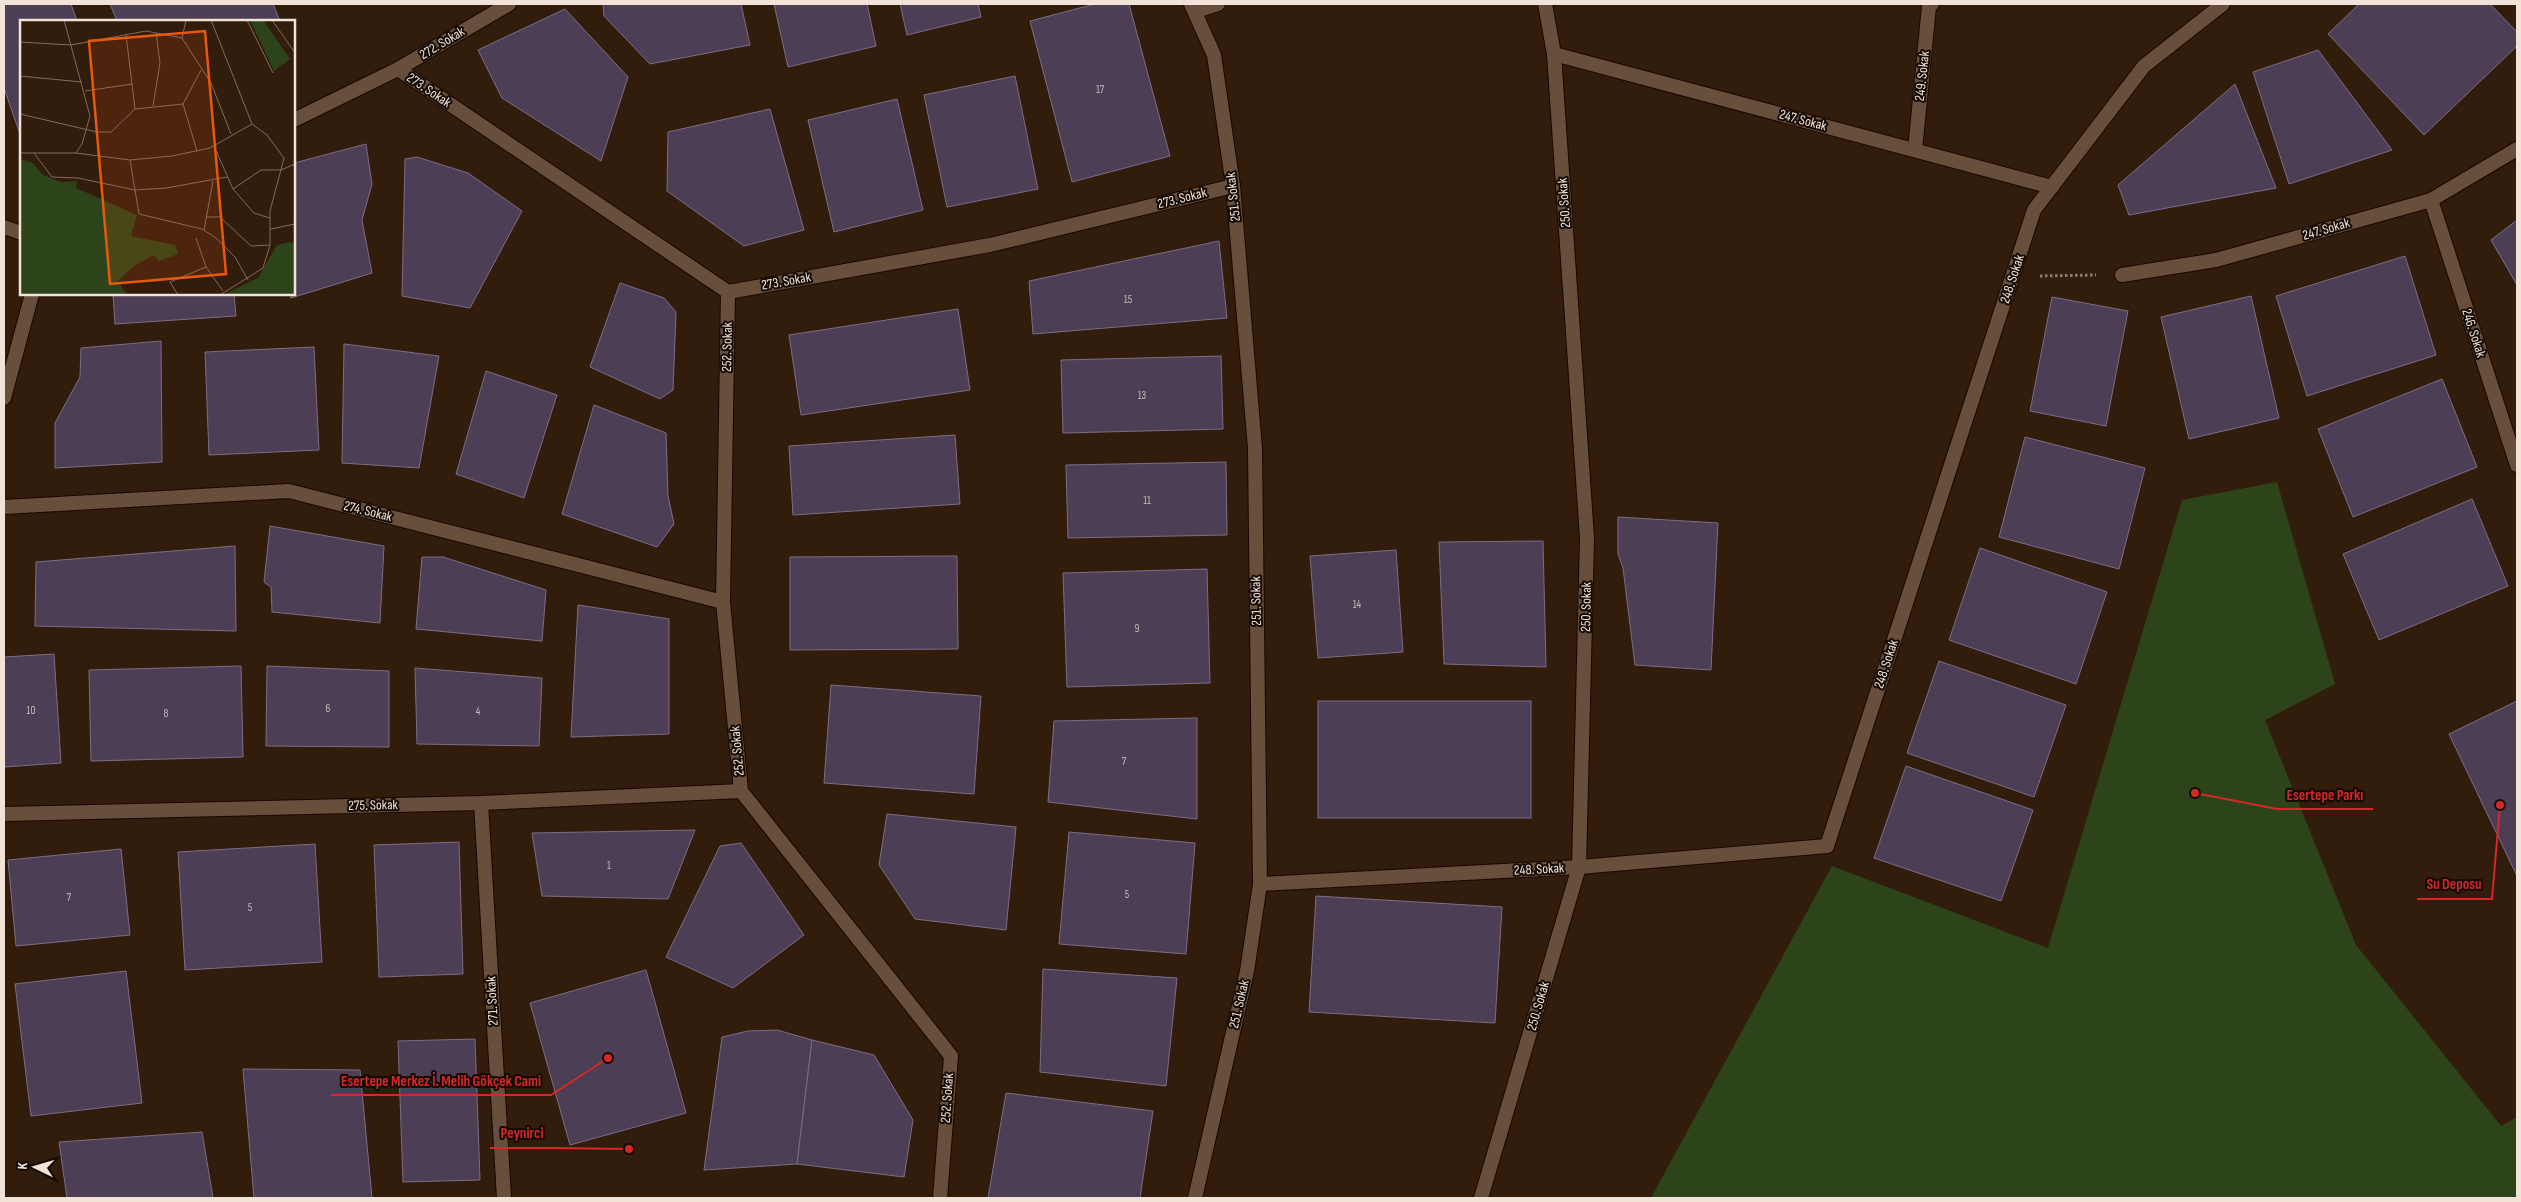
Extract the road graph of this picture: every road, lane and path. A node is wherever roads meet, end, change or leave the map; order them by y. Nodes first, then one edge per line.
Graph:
1 (509, 4) edge
2 (1218, 4) edge
3 (1545, 4) edge
4 (1932, 4) edge
5 (2223, 4) edge
6 (1194, 8) edge
7 (1554, 54) junction
8 (398, 69) junction
9 (295, 120) edge
10 (2517, 149) edge
11 (1915, 150) junction
12 (1233, 186) junction
13 (2052, 187) junction
14 (2431, 200) junction
15 (4, 228) edge
16 (20, 233) edge
17 (2122, 275) joint
18 (2012, 276) junction
19 (728, 292) junction
20 (32, 295) edge
21 (4, 398) edge
22 (2517, 465) edge
23 (4, 507) edge
24 (723, 602) junction
25 (741, 791) junction
26 (481, 803) junction
27 (4, 814) edge
28 (1579, 867) junction
29 (1260, 884) junction
30 (504, 1198) edge
31 (940, 1198) edge
32 (1195, 1198) edge
33 (1481, 1198) edge

1 - 8 street, 272. Sokak
2 - 6 street
3 - 7 street, 250. Sokak
4 - 11 street, 249. Sokak
5 - 13 street, 248. Sokak
6 - 12 street, 251. Sokak
7 - 11 street, 247. Sokak
7 - 28 street, 250. Sokak
8 - 9 street, 272. Sokak
8 - 19 street, 273. Sokak
10 - 14 street, 247. Sokak
11 - 13 street, 247. Sokak
12 - 19 street, 273. Sokak
12 - 29 street, 251. Sokak
13 - 18 street, 248. Sokak
14 - 17 street, 247. Sokak
14 - 22 street, 246. Sokak
15 - 16 street
17 - 18 path
18 - 28 street, 248. Sokak
19 - 24 street, 252. Sokak
20 - 21 street
23 - 24 street, 274. Sokak
24 - 25 street, 252. Sokak
25 - 26 street, 275. Sokak
25 - 31 street, 252. Sokak
26 - 27 street, 275. Sokak
26 - 30 street, 271. Sokak
28 - 29 street, 248. Sokak
28 - 33 street, 250. Sokak
29 - 32 street, 251. Sokak

